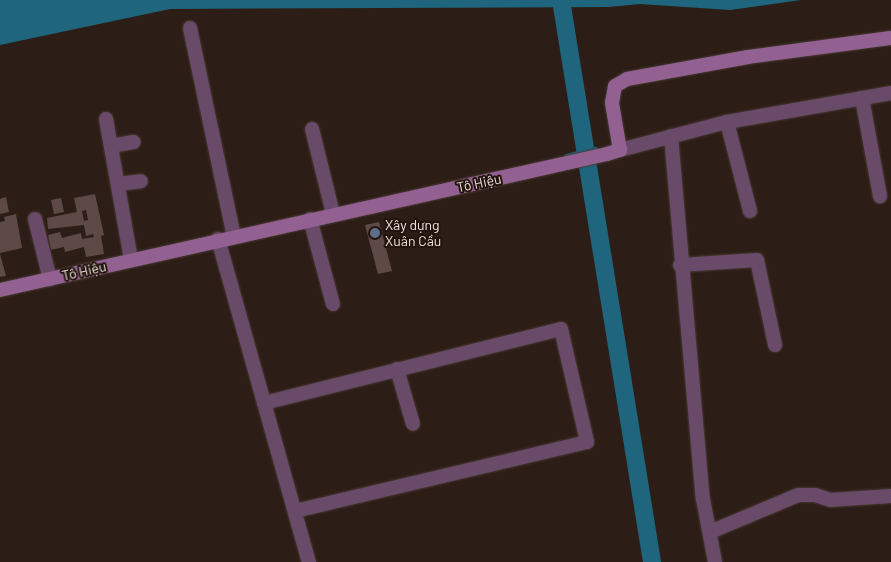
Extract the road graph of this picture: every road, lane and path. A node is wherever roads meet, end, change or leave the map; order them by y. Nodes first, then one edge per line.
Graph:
1 (190, 28) dead end
2 (891, 38) edge
3 (891, 93) edge
4 (862, 98) junction
5 (106, 119) dead end
6 (727, 122) junction
7 (312, 130) dead end
8 (671, 136) junction
9 (134, 142) dead end
10 (111, 146) junction
11 (614, 152) junction
12 (141, 181) dead end
13 (118, 184) junction
14 (880, 196) dead end
15 (750, 211) dead end
16 (333, 214) junction
17 (35, 219) dead end
18 (310, 219) junction
19 (234, 236) junction
20 (218, 239) junction
21 (131, 259) junction
22 (680, 265) junction
23 (50, 278) junction
24 (0, 290) edge
25 (333, 304) dead end
26 (775, 345) dead end
27 (397, 369) junction
28 (264, 403) junction
29 (413, 424) dead end
30 (891, 496) edge
31 (294, 511) junction
32 (710, 532) junction
33 (309, 562) edge
34 (715, 562) edge

1 - 19 street
2 - 11 main road
3 - 4 street
4 - 6 street
4 - 14 street
5 - 10 street
6 - 8 street
6 - 15 street
7 - 16 street
8 - 11 street
8 - 22 street
9 - 10 street
10 - 13 street
11 - 16 main road, Tô Hiệu
12 - 13 street
13 - 21 street
16 - 18 main road, Tô Hiệu
17 - 23 street
18 - 19 main road, Tô Hiệu
18 - 25 street
19 - 20 main road, Tô Hiệu
20 - 21 main road, Tô Hiệu
20 - 28 street
21 - 23 main road, Tô Hiệu
22 - 26 street
22 - 32 street
23 - 24 main road, Tô Hiệu
27 - 28 street
27 - 29 street
27 - 31 street
28 - 31 street
30 - 32 street
31 - 33 street
32 - 34 street

